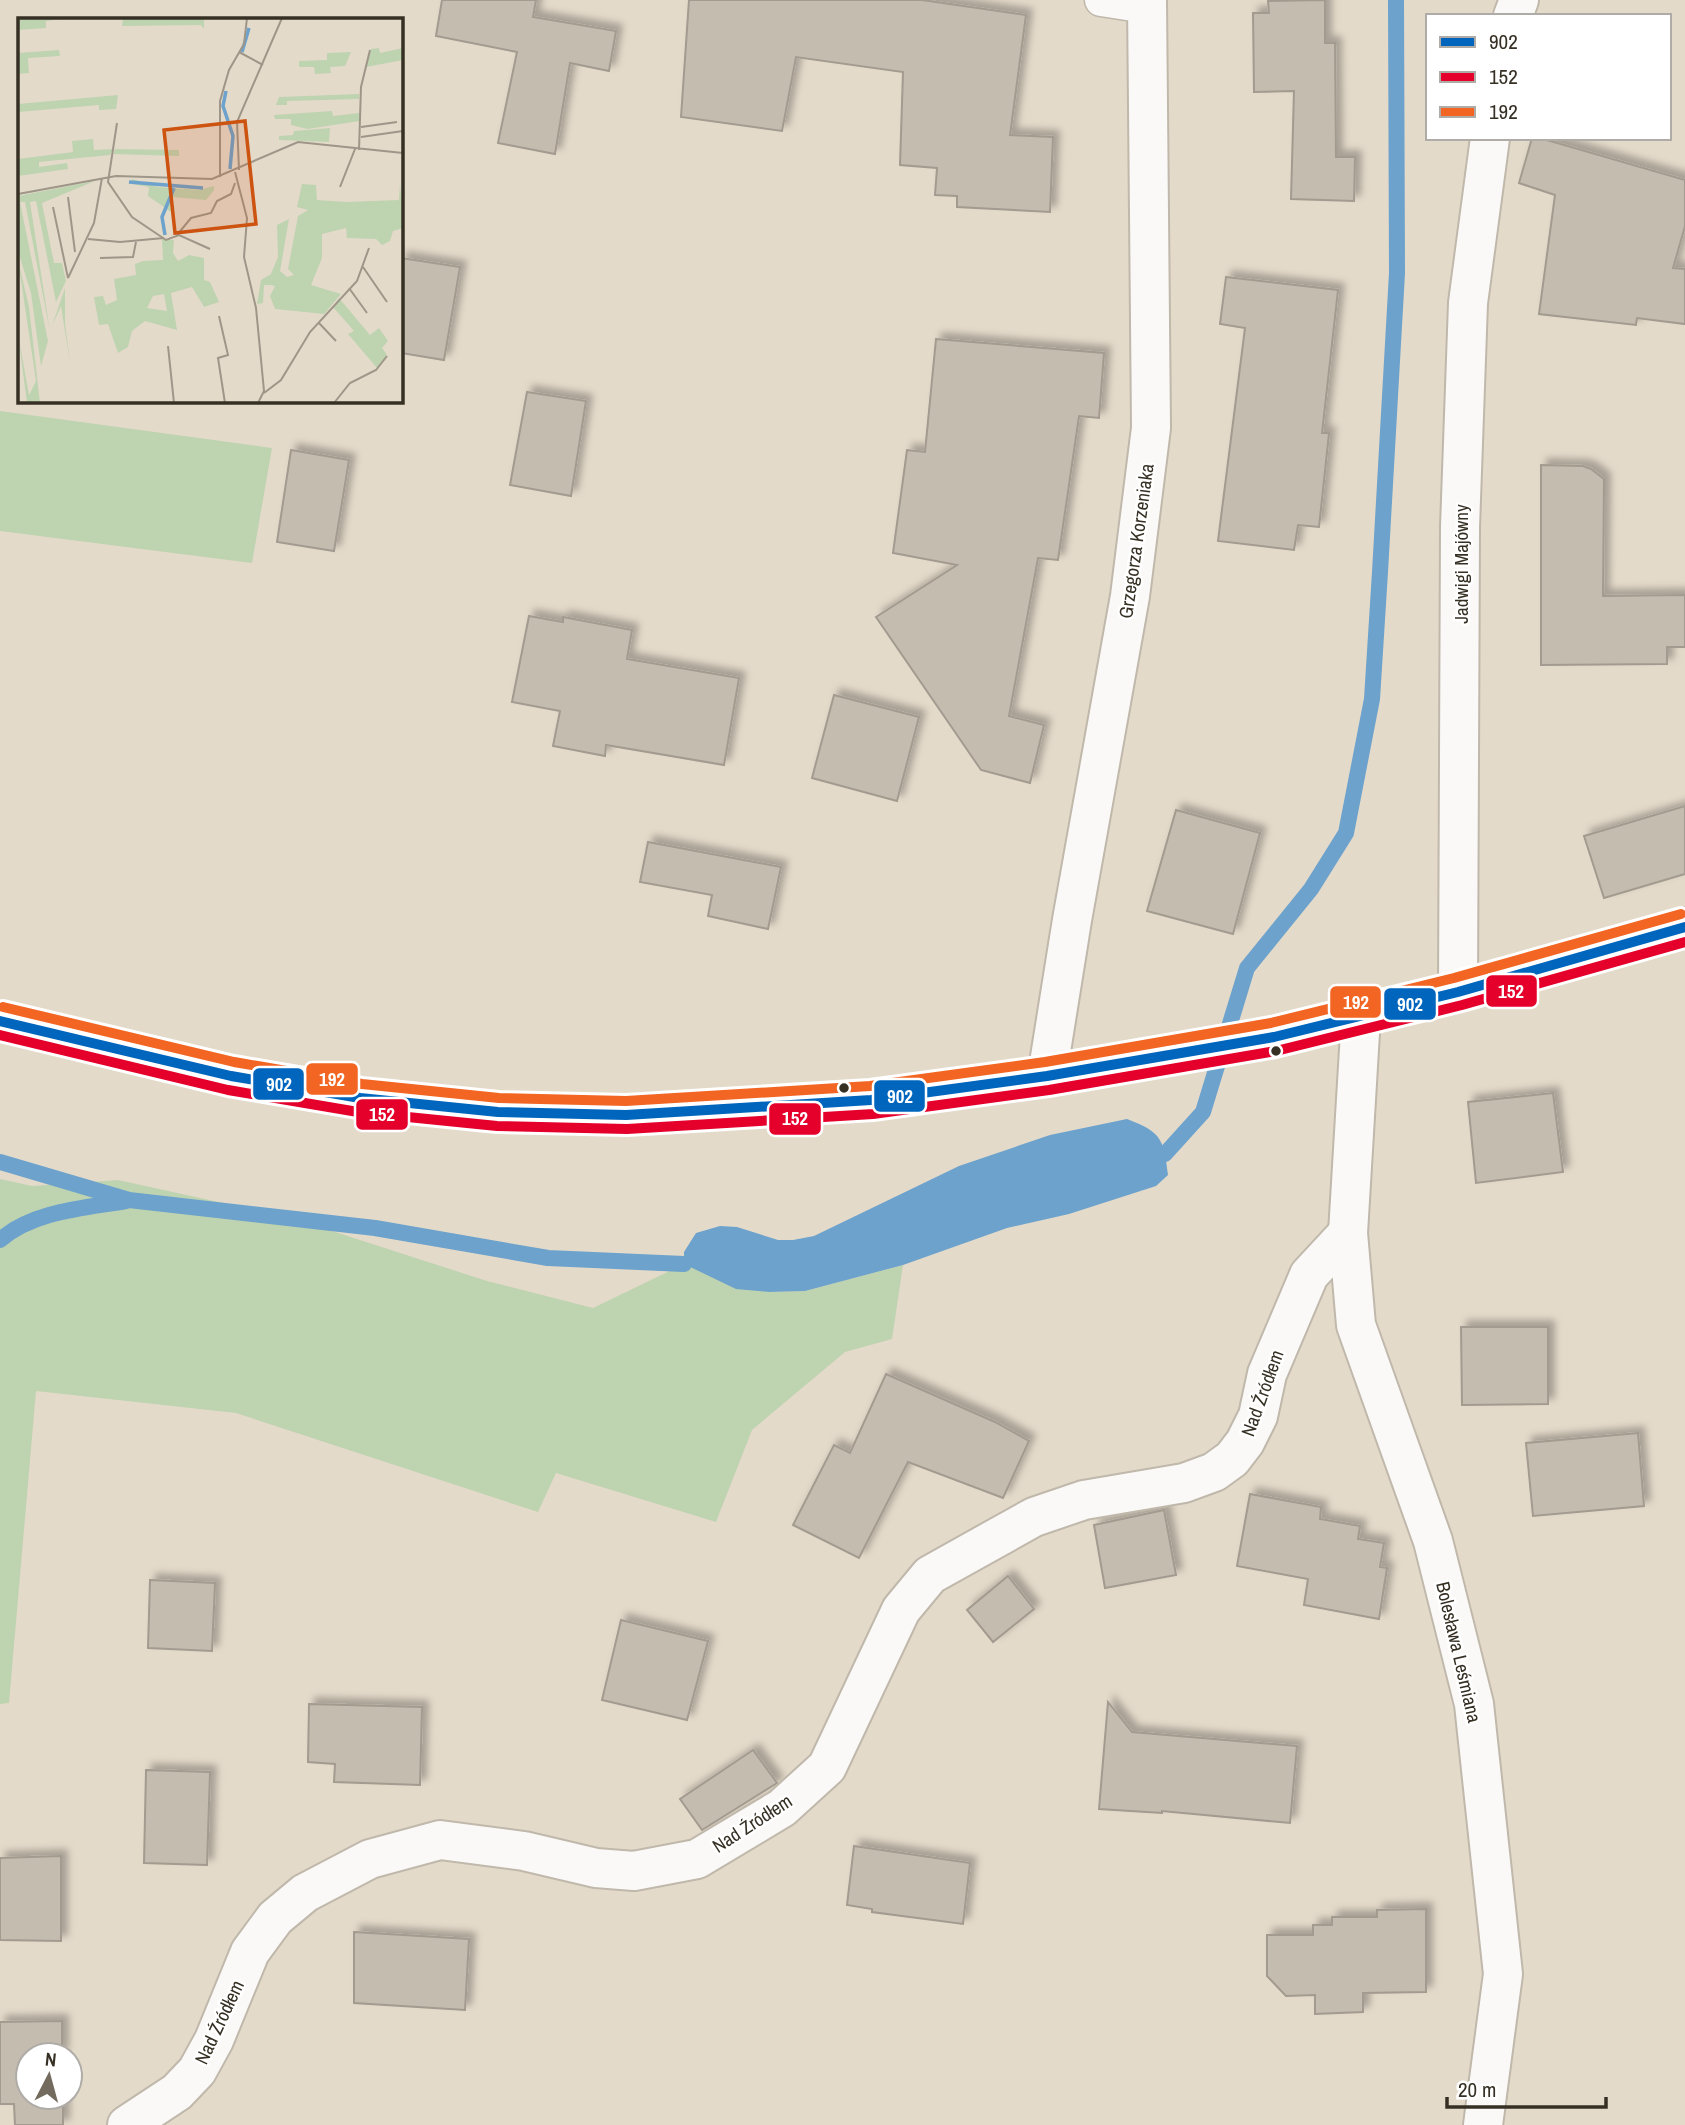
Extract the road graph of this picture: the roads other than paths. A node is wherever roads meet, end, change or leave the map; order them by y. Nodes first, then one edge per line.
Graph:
1 (1101, 0) edge
2 (1146, 3) edge
3 (1490, 140) edge
4 (1685, 927) edge
5 (1458, 992) junction
6 (1361, 1016) junction
7 (0, 1021) edge
8 (1047, 1076) junction
9 (1348, 1233) junction
10 (127, 2125) edge
11 (1483, 2125) edge

1 - 2 lane
2 - 8 street, Grzegorza Korzeniaka
3 - 5 street, Jadwigi Majówny
4 - 5 street
5 - 6 street
6 - 8 street
6 - 9 street, Bolesława Leśmiana
7 - 8 street
9 - 10 street, Nad Źródłem
9 - 11 street, Bolesława Leśmiana

